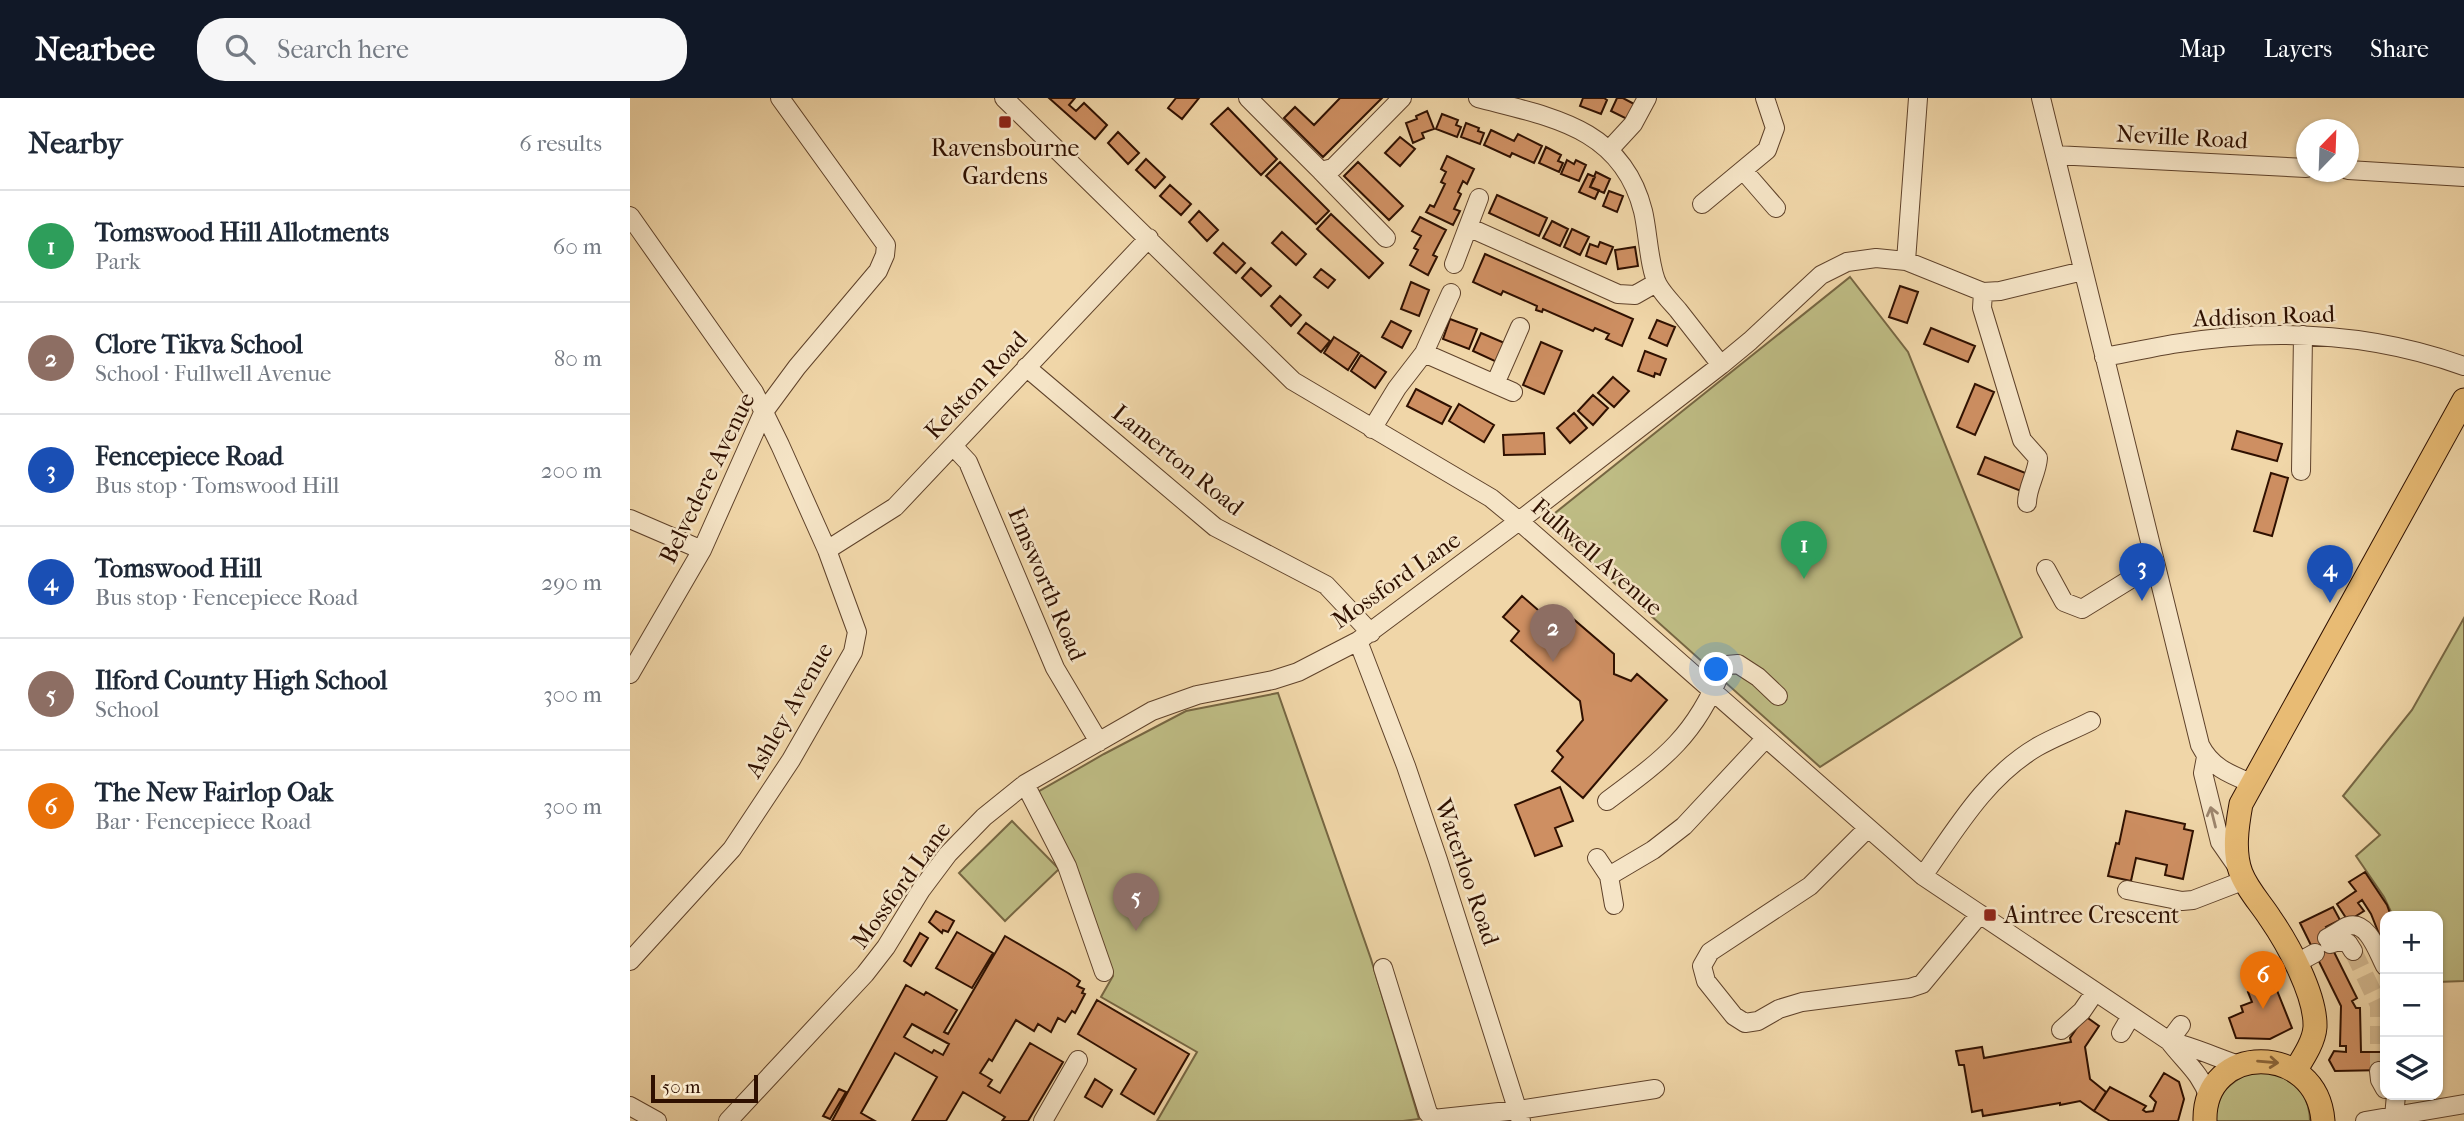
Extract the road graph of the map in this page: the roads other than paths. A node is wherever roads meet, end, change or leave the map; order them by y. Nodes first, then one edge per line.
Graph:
1 (780, 98) edge
2 (1004, 98) edge
3 (1248, 98) edge
4 (1402, 98) edge
5 (1478, 98) edge
6 (1647, 98) edge
7 (1766, 98) edge
8 (1918, 98) edge
9 (2041, 98) edge
10 (1508, 102) edge
11 (1609, 150) junction
12 (2055, 155) junction
13 (2296, 167) edge
14 (1743, 170) junction
15 (2359, 171) edge
16 (1321, 172) junction
17 (2464, 177) edge
18 (1479, 198) dead end
19 (1702, 204) dead end
20 (1776, 208) dead end
21 (630, 216) edge
22 (1468, 227) junction
23 (1149, 238) junction
24 (1386, 238) dead end
25 (1906, 261) junction
26 (1454, 264) dead end
27 (2083, 271) junction
28 (1657, 283) junction
29 (1983, 292) junction
30 (1451, 293) dead end
31 (1520, 327) dead end
32 (2303, 335) junction
33 (1424, 353) junction
34 (2105, 357) junction
35 (1721, 365) junction
36 (2464, 366) edge
37 (1026, 367) junction
38 (1495, 384) junction
39 (1513, 392) dead end
40 (2464, 400) edge
41 (763, 413) junction
42 (1371, 429) junction
43 (953, 446) junction
44 (2301, 471) dead end
45 (2027, 503) dead end
46 (630, 519) edge
47 (1519, 521) junction
48 (702, 550) junction
49 (827, 550) junction
50 (2155, 564) junction
51 (2046, 569) dead end
52 (1365, 637) junction
53 (630, 674) edge
54 (1713, 692) junction
55 (1778, 696) dead end
56 (2091, 721) dead end
57 (1766, 738) junction
58 (1099, 742) junction
59 (2206, 757) junction
60 (2251, 783) junction
61 (1025, 784) junction
62 (1607, 802) dead end
63 (1867, 829) junction
64 (1597, 858) dead end
65 (1609, 876) junction
66 (1923, 876) junction
67 (2242, 876) junction
68 (2127, 890) dead end
69 (1614, 905) dead end
70 (1980, 914) junction
71 (2312, 951) junction
72 (2353, 951) dead end
73 (2380, 957) edge
74 (630, 961) edge
75 (1383, 968) dead end
76 (1104, 972) dead end
77 (2095, 992) junction
78 (2131, 1016) junction
79 (2181, 1025) dead end
80 (2061, 1030) dead end
81 (2121, 1033) dead end
82 (2169, 1041) junction
83 (1078, 1060) dead end
84 (2239, 1065) junction
85 (2295, 1071) junction
86 (1655, 1089) dead end
87 (2209, 1098) junction
88 (2388, 1100) edge
89 (2395, 1100) edge
90 (2464, 1104) edge
91 (630, 1106) edge
92 (1520, 1116) edge
93 (2393, 1118) edge
94 (657, 1121) edge
95 (728, 1121) edge
96 (1043, 1121) edge
97 (2205, 1121) edge
98 (2323, 1121) edge
99 (2365, 1121) edge

1 - 41 street, Belvedere Avenue
2 - 23 street, Fullwell Avenue
3 - 16 street
4 - 16 street
5 - 10 street
6 - 11 street
7 - 14 street
8 - 25 street
9 - 12 street
10 - 11 street
11 - 28 street
12 - 13 street, Neville Road
12 - 27 street
14 - 19 street
14 - 20 street
15 - 17 street
16 - 24 street
18 - 22 street
21 - 41 street, Ashley Avenue
22 - 26 street
22 - 28 street
23 - 37 street, Kelston Road
23 - 42 street, Fullwell Avenue
25 - 29 street, Mossford Lane
25 - 35 street, Mossford Lane
27 - 29 street
27 - 34 street
28 - 35 street
29 - 45 street
30 - 33 street
31 - 38 street
32 - 34 street, Addison Road
32 - 36 street, Addison Road
32 - 44 street
33 - 38 street
33 - 42 street
34 - 50 street
35 - 47 street, Mossford Lane
37 - 43 street, Kelston Road
37 - 52 street, Lamerton Road
38 - 39 street
40 - 60 main road
41 - 48 street, Belvedere Avenue
41 - 49 street, Ashley Avenue
42 - 47 street, Fullwell Avenue
43 - 49 street, Kelston Road
43 - 58 street, Emsworth Road
46 - 48 street
47 - 52 street, Mossford Lane
47 - 54 street, Fullwell Avenue
48 - 53 street, Belvedere Avenue
49 - 74 street, Ashley Avenue
50 - 51 street
50 - 59 street
52 - 58 street, Mossford Lane
52 - 92 street, Waterloo Road
54 - 55 street
54 - 57 street, Fullwell Avenue
54 - 62 street
56 - 66 street
57 - 63 street, Fullwell Avenue
57 - 65 street
58 - 61 street, Mossford Lane
59 - 60 street
67 -> 59 street
60 - 67 main road
61 - 76 street
61 - 95 street, Mossford Lane
63 - 66 street, Fullwell Avenue
63 - 70 street
64 - 65 street
65 - 69 street
66 - 70 street, Fullwell Avenue
67 - 68 street
67 - 71 main road
70 - 77 street, Fullwell Avenue
71 - 72 street
71 - 73 street
71 - 85 main road
75 - 92 street
77 - 78 street, Fullwell Avenue
77 - 80 street
78 - 81 street
78 - 82 street, Fullwell Avenue
79 - 82 street
82 - 84 street, Fullwell Avenue
82 - 87 street, Fullwell Avenue
83 - 96 street
84 -> 85 main road
84 - 87 main road
85 - 98 main road
86 - 92 street
87 - 97 main road
88 - 93 street
89 - 93 street
90 - 93 street
91 - 94 street
93 - 99 street

